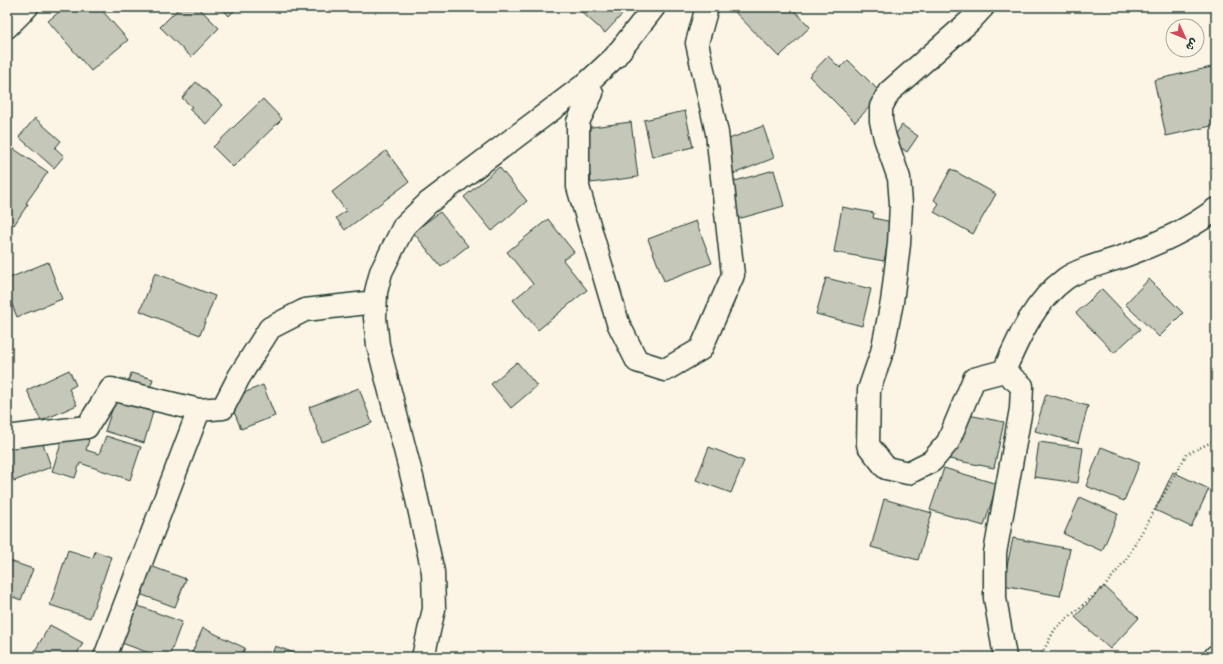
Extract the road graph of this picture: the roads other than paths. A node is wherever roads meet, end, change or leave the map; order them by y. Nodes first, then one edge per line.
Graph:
1 (27, 7) edge
2 (654, 7) edge
3 (707, 7) edge
4 (983, 7) edge
5 (7, 27) edge
6 (587, 83) junction
7 (1216, 210) edge
8 (375, 302) junction
9 (1004, 371) junction
10 (199, 410) junction
11 (7, 437) edge
12 (104, 657) edge
13 (423, 657) edge
14 (1005, 657) edge

1 - 5 street
2 - 6 street
3 - 6 street
4 - 9 street
6 - 8 street
7 - 9 street
8 - 10 street
8 - 13 street
9 - 14 street
10 - 11 street
10 - 12 street

